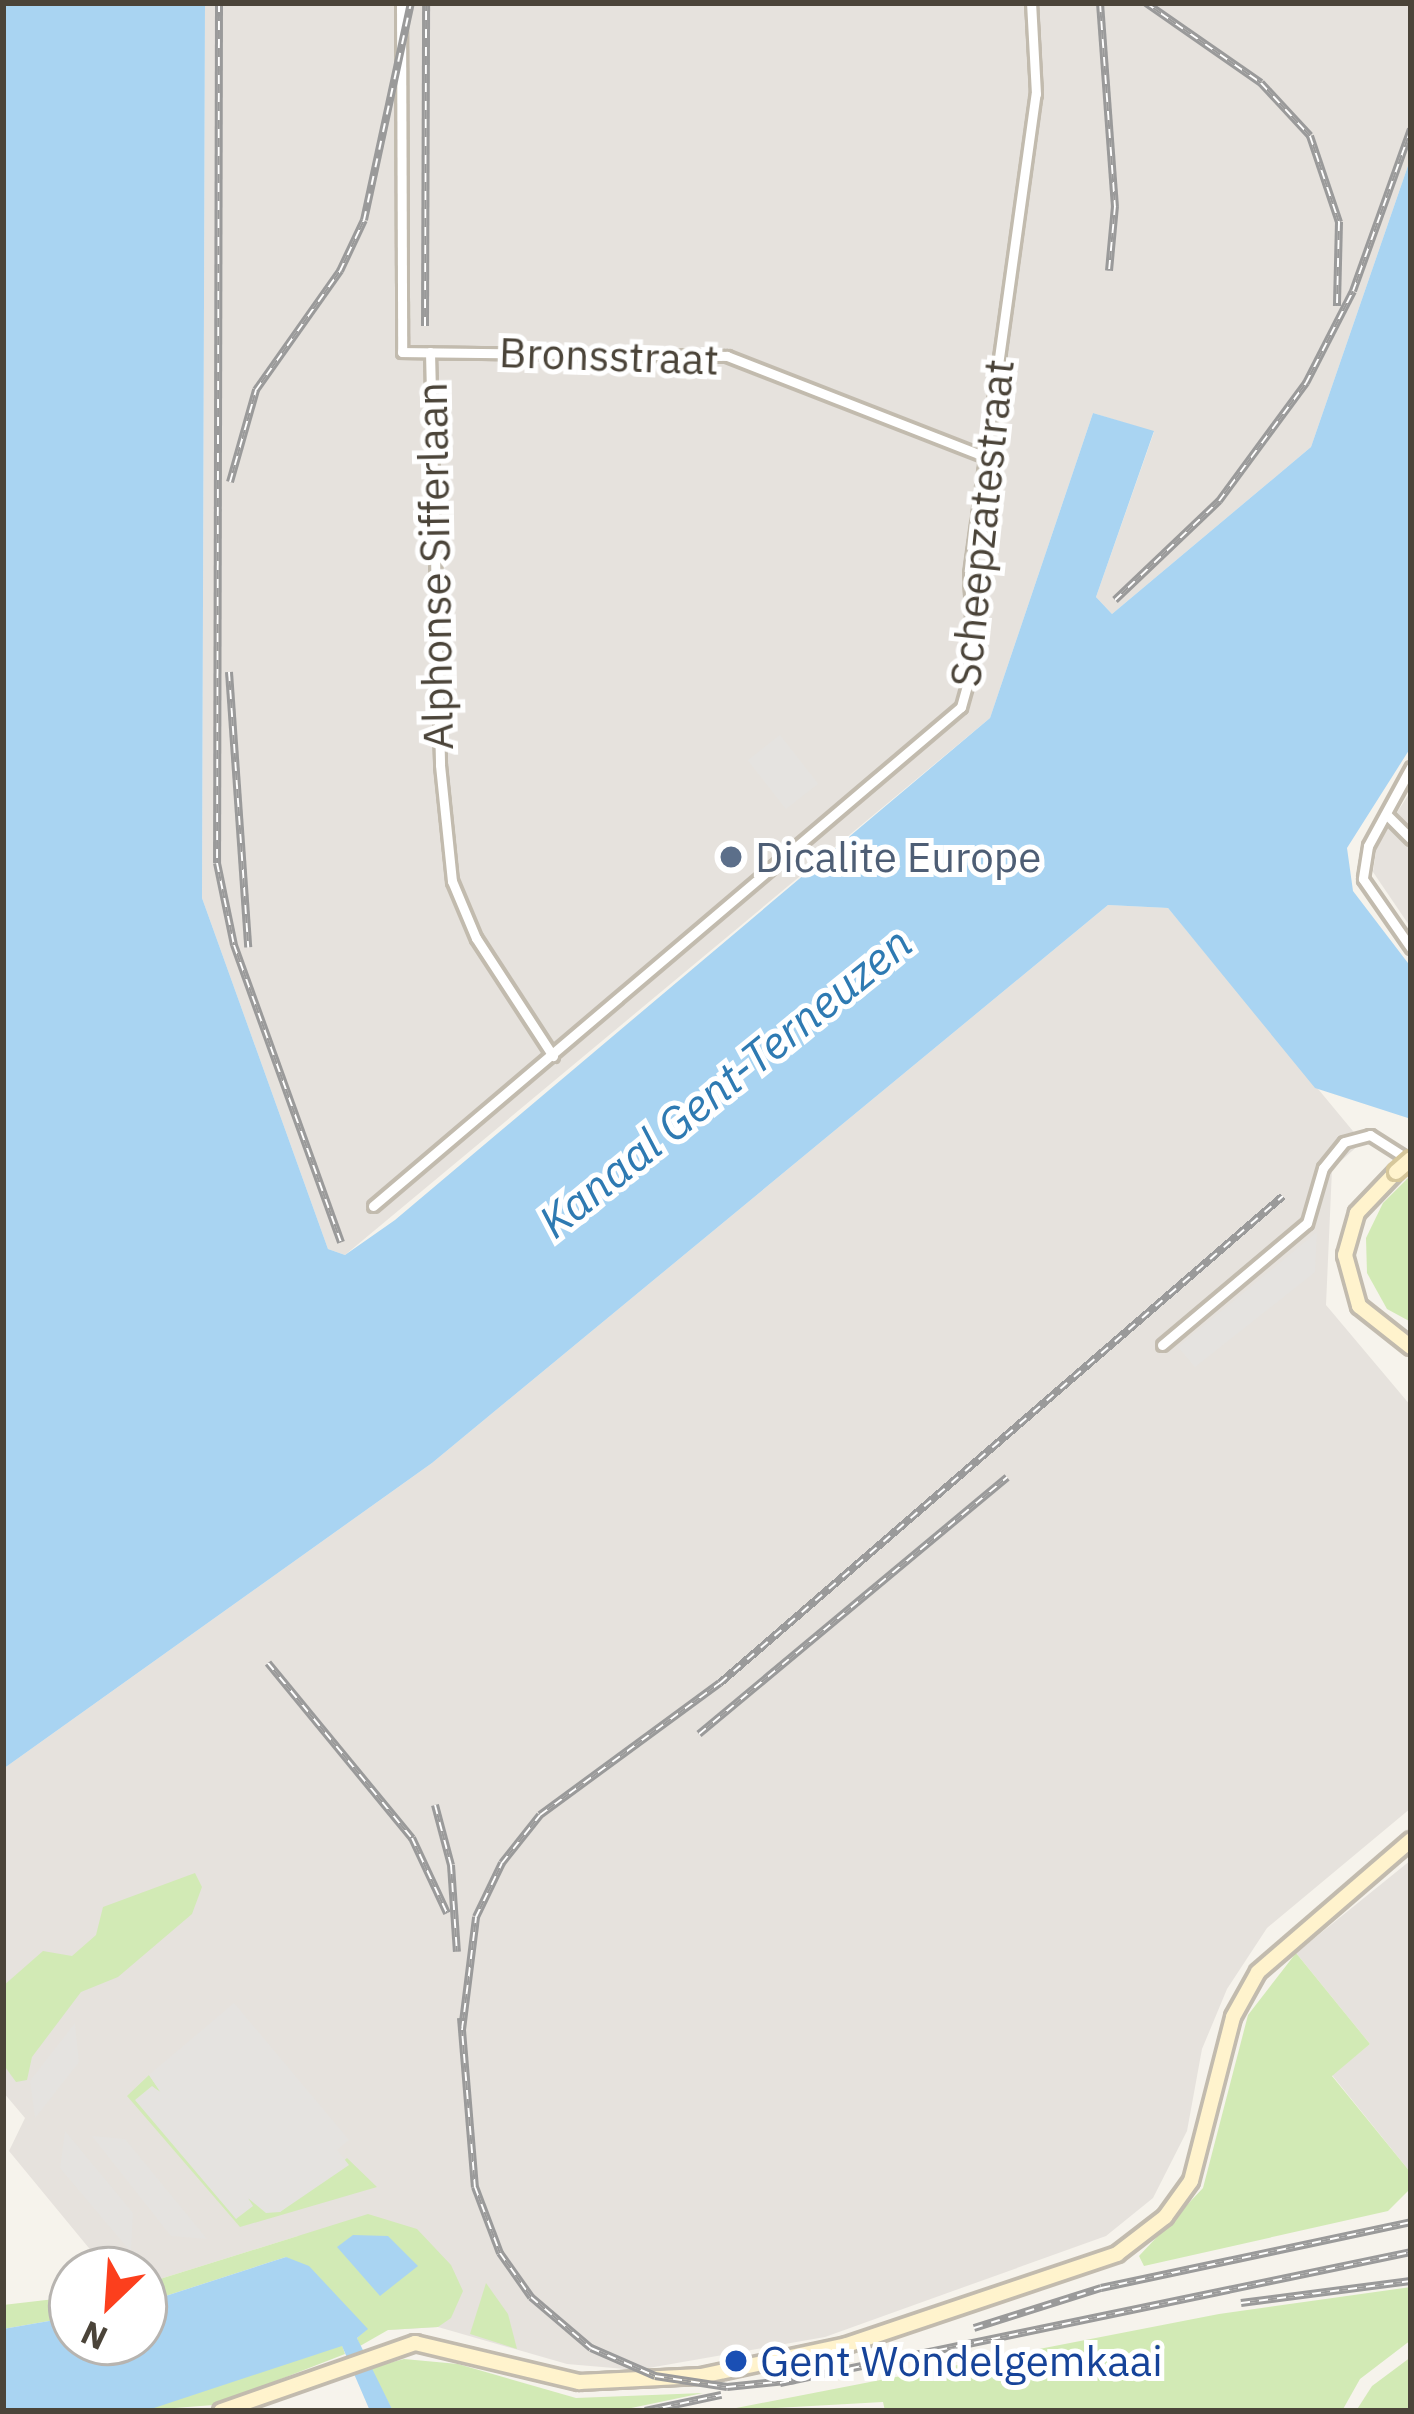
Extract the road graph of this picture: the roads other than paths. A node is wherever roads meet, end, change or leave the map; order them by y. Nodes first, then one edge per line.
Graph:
1 (400, 3) edge
2 (1031, 3) edge
3 (430, 352) junction
4 (986, 457) junction
5 (1411, 766) edge
6 (1387, 815) junction
7 (1411, 839) edge
8 (1411, 948) edge
9 (553, 1056) junction
10 (1411, 1160) edge
11 (373, 1206) dead end
12 (1162, 1345) dead end
13 (1411, 1347) edge
14 (1411, 1840) edge
15 (221, 2411) edge

1 - 3 street, Alphonse Sifferlaan
2 - 4 street, Scheepzatestraat
3 - 4 street, Bronsstraat
3 - 9 street, Alphonse Sifferlaan
4 - 9 street, Scheepzatestraat
5 - 6 street
6 - 7 street
6 - 8 street
9 - 11 street, Scheepzatestraat
10 - 12 street
10 - 13 main road, bridge
14 - 15 main road

